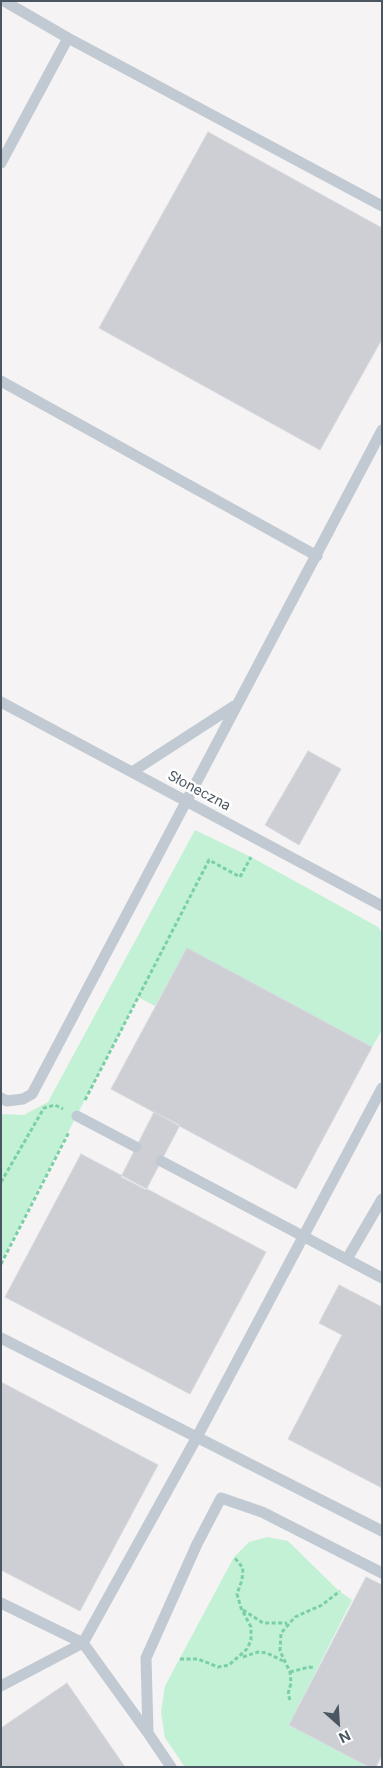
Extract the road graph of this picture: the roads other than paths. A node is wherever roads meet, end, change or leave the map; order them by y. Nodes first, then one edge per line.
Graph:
1 (4, 1) edge
2 (68, 38) junction
3 (1, 162) edge
4 (382, 206) edge
5 (1, 381) edge
6 (382, 430) edge
7 (317, 556) junction
8 (1, 702) edge
9 (236, 705) junction
10 (132, 772) junction
11 (186, 801) junction
12 (382, 906) edge
13 (382, 1088) edge
14 (1, 1098) edge
15 (77, 1116) road end
16 (136, 1147) dead end
17 (161, 1161) dead end
18 (382, 1200) edge
19 (302, 1236) junction
20 (347, 1259) junction
21 (382, 1278) edge
22 (1, 1338) edge
23 (197, 1437) junction
24 (382, 1531) edge
25 (382, 1573) edge
26 (1, 1603) edge
27 (82, 1643) junction
28 (1, 1686) edge
29 (148, 1733) junction
30 (171, 1767) edge

1 - 2 lane
2 - 3 lane
2 - 4 lane
5 - 7 lane
6 - 7 lane
7 - 9 lane
8 - 10 lane, Słoneczna
9 - 10 lane
9 - 11 lane
10 - 11 lane, Słoneczna
11 - 12 lane, Słoneczna
11 - 14 lane
13 - 19 lane
15 - 16 lane
17 - 19 lane
18 - 20 lane
19 - 20 lane
19 - 23 lane
20 - 21 lane
22 - 23 lane
23 - 24 lane
23 - 27 lane
25 - 29 lane
26 - 27 lane
27 - 28 lane
27 - 29 lane
29 - 30 lane

